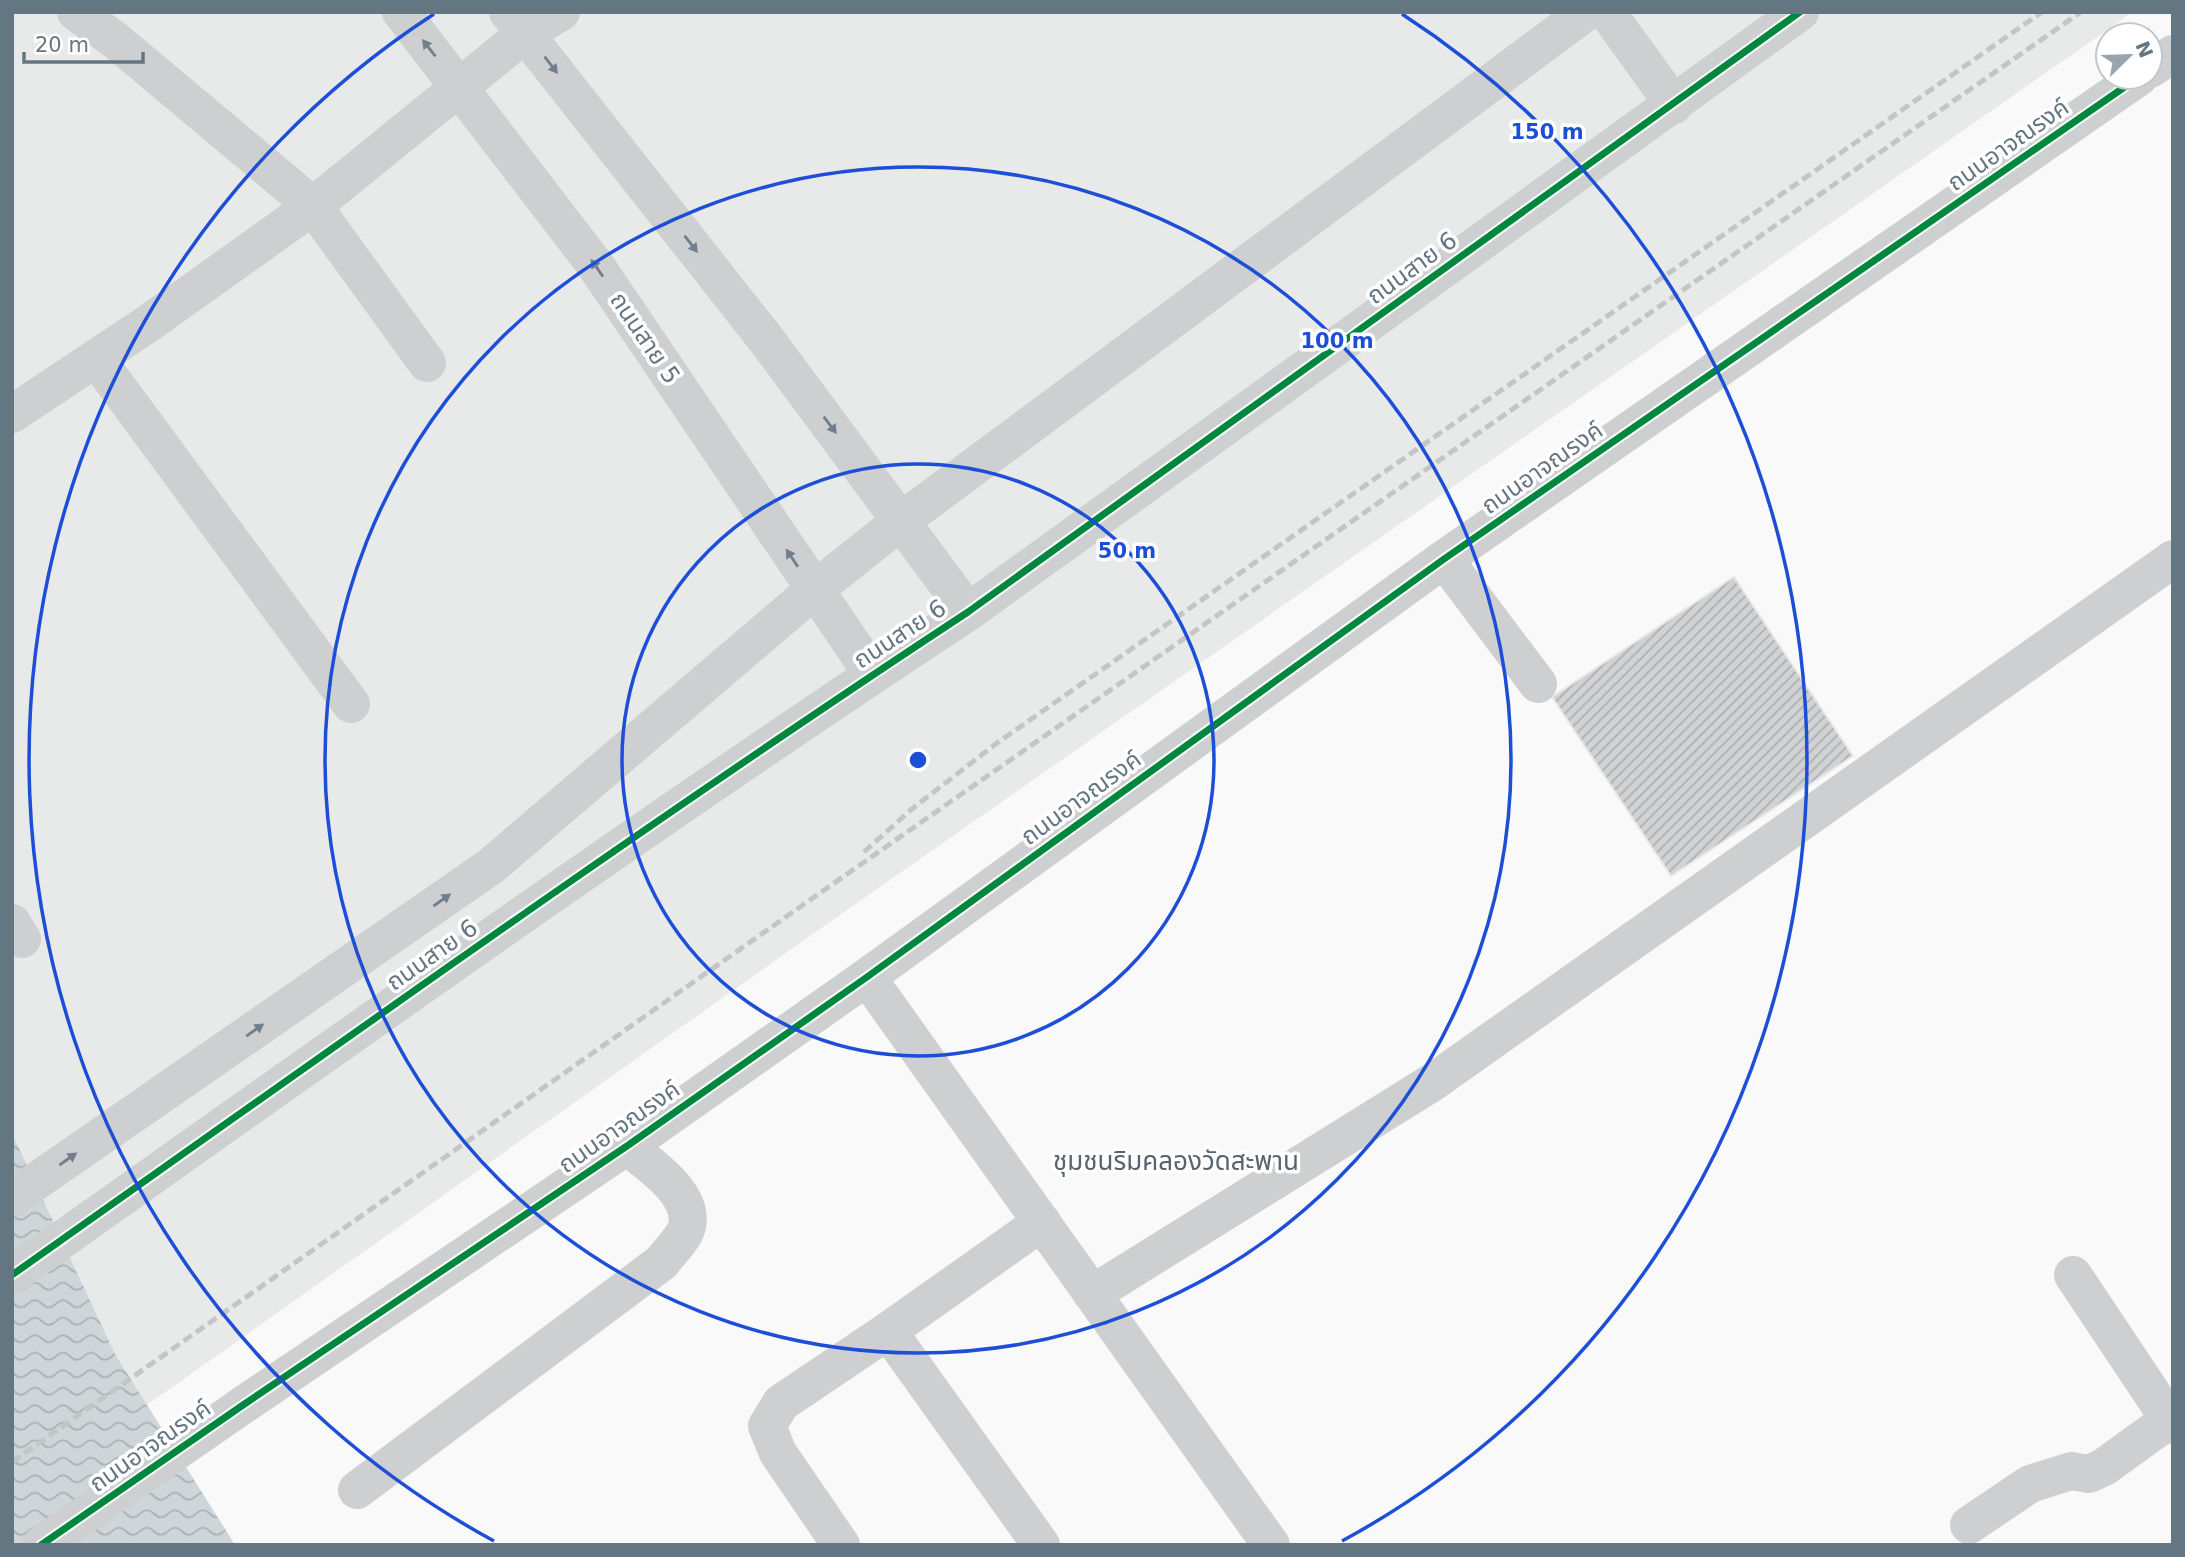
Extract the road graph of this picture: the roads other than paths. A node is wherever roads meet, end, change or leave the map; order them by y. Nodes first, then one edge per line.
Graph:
1 (76, 12) edge
2 (401, 12) edge
3 (561, 12) edge
4 (1586, 12) edge
5 (1607, 12) edge
6 (1800, 12) edge
7 (517, 23) edge
8 (459, 86) junction
9 (2119, 91) edge
10 (1674, 105) junction
11 (313, 206) junction
12 (96, 358) junction
13 (427, 363) dead end
14 (12, 414) edge
15 (901, 521) junction
16 (1444, 559) junction
17 (2173, 559) edge
18 (814, 590) junction
19 (968, 612) junction
20 (873, 675) junction
21 (1538, 684) dead end
22 (351, 704) dead end
23 (867, 977) junction
24 (627, 1146) junction
25 (12, 1198) edge
26 (1042, 1222) junction
27 (12, 1275) edge
28 (2073, 1275) dead end
29 (1092, 1294) junction
30 (888, 1331) junction
31 (2171, 1422) edge
32 (357, 1490) dead end
33 (1969, 1525) dead end
34 (41, 1545) edge
35 (841, 1545) edge
36 (1041, 1545) edge
37 (1271, 1545) edge

1 - 11 street
8 -> 2 street, ถนนสาย 5
3 - 7 street
4 - 15 street, ถนนสาย 6
5 - 10 street
6 - 10 street, ถนนสาย 6
7 - 8 street
7 -> 15 street
8 - 11 street
18 -> 8 street, ถนนสาย 5
9 - 16 street, ถนนอาจณรงค์
10 - 19 street, ถนนสาย 6
11 - 12 street
11 - 13 street
12 - 14 street
12 - 22 street
15 - 18 street, ถนนสาย 6
15 - 19 street
16 - 21 street
16 - 23 street, ถนนอาจณรงค์
17 - 29 street
18 - 20 street, ถนนสาย 5
25 -> 18 street, ถนนสาย 6
19 - 20 street, ถนนสาย 6
20 - 27 street, ถนนสาย 6
23 - 24 street, ถนนอาจณรงค์
23 - 26 street
24 - 32 street
24 - 34 street, ถนนอาจณรงค์
26 - 29 street
26 - 30 street
28 - 31 street
29 - 37 street
30 - 35 street
30 - 36 street
31 - 33 street

